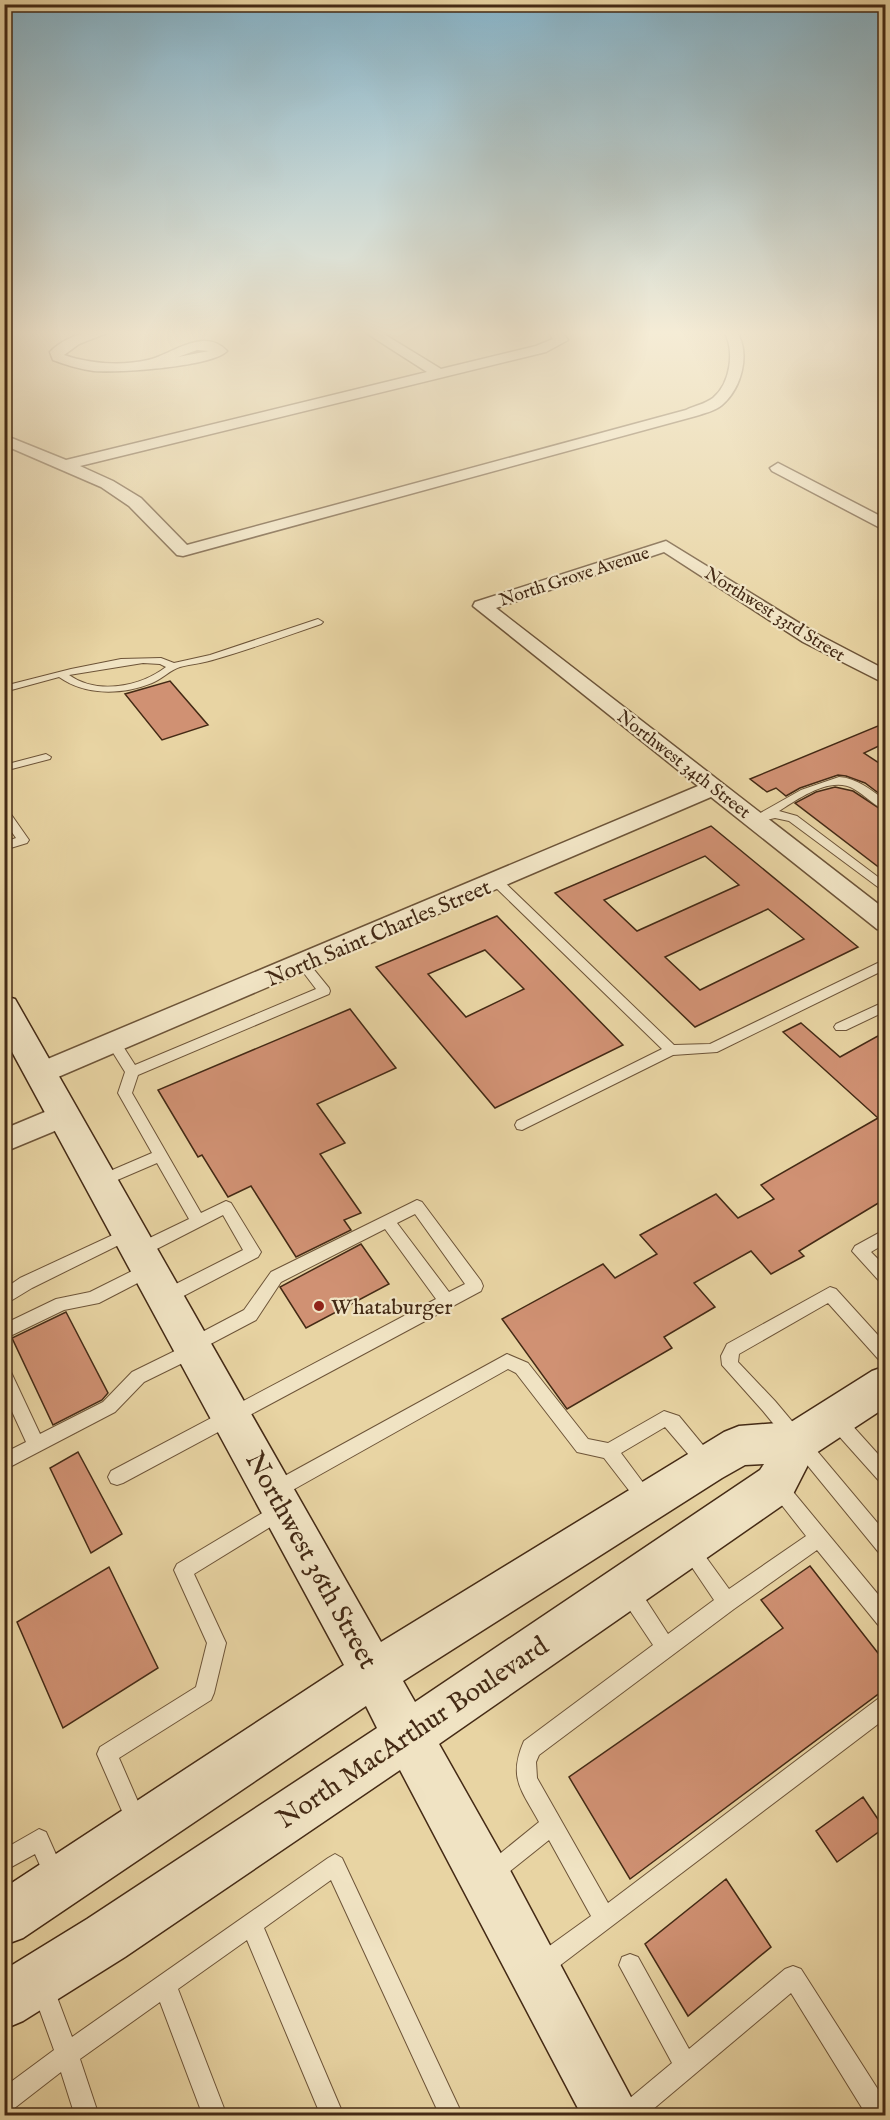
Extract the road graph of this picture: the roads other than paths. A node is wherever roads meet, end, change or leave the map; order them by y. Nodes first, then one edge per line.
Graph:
1 (209, 430) edge
2 (625, 430) edge
3 (4, 439) edge
4 (66, 465) junction
5 (778, 468) dead end
6 (885, 526) edge
7 (666, 546) joint
8 (482, 606) joint
9 (318, 622) dead end
10 (173, 666) junction
11 (61, 674) junction
12 (885, 678) edge
13 (4, 689) edge
14 (46, 757) dead end
15 (4, 768) edge
16 (714, 788) junction
17 (885, 807) edge
18 (4, 812) edge
19 (760, 818) junction
20 (4, 846) edge
21 (496, 881) junction
22 (885, 889) edge
23 (882, 917) edge
24 (885, 963) edge
25 (303, 964) junction
26 (885, 1005) edge
27 (4, 1007) edge
28 (841, 1027) dead end
29 (114, 1042) junction
30 (671, 1050) junction
31 (132, 1072) junction
32 (41, 1073) junction
33 (64, 1114) junction
34 (522, 1125) dead end
35 (4, 1141) edge
36 (161, 1155) junction
37 (101, 1181) junction
38 (198, 1221) junction
39 (387, 1221) junction
40 (885, 1235) edge
41 (147, 1262) junction
42 (885, 1278) edge
43 (4, 1298) edge
44 (446, 1301) junction
45 (4, 1332) edge
46 (194, 1347) junction
47 (885, 1356) edge
48 (4, 1375) edge
49 (885, 1384) edge
50 (232, 1416) junction
51 (816, 1429) junction
52 (36, 1445) junction
53 (609, 1451) junction
54 (4, 1462) edge
55 (707, 1464) junction
56 (885, 1476) edge
57 (117, 1477) dead end
58 (776, 1485) junction
59 (279, 1500) junction
60 (648, 1502) junction
61 (819, 1538) junction
62 (688, 1546) junction
63 (885, 1548) edge
64 (626, 1587) junction
65 (727, 1602) junction
66 (885, 1619) edge
67 (665, 1646) junction
68 (374, 1673) junction
69 (885, 1705) edge
70 (408, 1736) junction
71 (551, 1825) junction
72 (139, 1828) junction
73 (4, 1861) edge
74 (486, 1877) junction
75 (57, 1882) junction
76 (4, 1919) edge
77 (605, 1919) junction
78 (250, 1924) junction
79 (630, 1965) dead end
80 (536, 1970) junction
81 (165, 1985) junction
82 (22, 1991) edge
83 (68, 2054) junction
84 (686, 2066) junction
85 (4, 2102) edge
86 (87, 2115) edge
87 (215, 2115) edge
88 (333, 2115) edge
89 (452, 2115) edge
90 (613, 2115) edge
91 (626, 2115) edge
92 (881, 2115) edge

1 - 4 street
2 - 4 street
3 - 4 street
5 - 6 street
7 - 8 street, North Grove Avenue
7 - 12 street, Northwest 33rd Street
8 - 16 street, Northwest 34th Street
9 - 10 lane
10 - 11 lane
10 - 11 lane
11 - 13 lane
14 - 15 lane
16 - 19 street, Northwest 34th Street
16 - 21 street, North Saint Charles Street
17 - 19 lane
18 - 20 lane
19 - 22 lane
19 - 23 street, Northwest 34th Street
21 - 25 street, North Saint Charles Street
21 - 30 lane
24 - 30 lane
25 - 29 street, North Saint Charles Street
25 - 31 lane
26 - 28 lane
27 - 32 main road, Northwest 36th Street
29 - 31 lane
29 - 32 street, North Saint Charles Street
30 - 34 lane
31 - 36 lane
32 - 33 main road, Northwest 36th Street
33 - 35 street
33 - 37 main road, Northwest 36th Street
36 - 37 lane
36 - 38 lane
37 - 41 main road, Northwest 36th Street
38 - 41 lane
38 - 41 lane
39 - 44 lane
39 - 44 lane
39 - 46 lane
40 - 42 lane
41 - 43 lane
41 - 45 lane
41 - 46 main road, Northwest 36th Street
44 - 50 lane
46 - 50 main road, Northwest 36th Street
46 - 52 lane
47 - 51 lane
48 - 52 lane
49 - 51 main road
50 - 57 lane
50 - 59 main road, Northwest 36th Street
51 - 55 main road
51 - 56 lane
51 - 58 main road, North MacArthur Boulevard
51 - 63 lane
52 - 54 lane
53 - 55 lane
53 - 59 lane
53 - 60 lane
55 - 60 main road
58 - 61 lane
58 - 62 main road, North MacArthur Boulevard
59 - 68 main road, Northwest 36th Street
59 - 72 lane
60 - 68 main road
61 - 65 lane
61 - 66 lane
62 - 64 main road, North MacArthur Boulevard
62 - 65 lane
64 - 67 lane
64 - 70 main road, North MacArthur Boulevard
65 - 67 lane
67 - 71 lane
68 - 70 main road, Northwest 36th Street
68 - 72 main road
69 - 77 lane
70 - 74 main road, Northwest 36th Street
70 - 82 main road, North MacArthur Boulevard
71 - 74 lane
71 - 77 lane
72 - 75 main road
73 - 75 lane
74 - 80 main road, Northwest 36th Street
75 - 76 main road
77 - 80 lane
78 - 81 lane
78 - 88 lane
78 - 89 lane
79 - 84 lane
80 - 90 main road, Northwest 36th Street
81 - 83 lane
81 - 87 lane
82 - 83 lane
83 - 85 lane
83 - 86 lane
84 - 91 lane
84 - 92 lane

